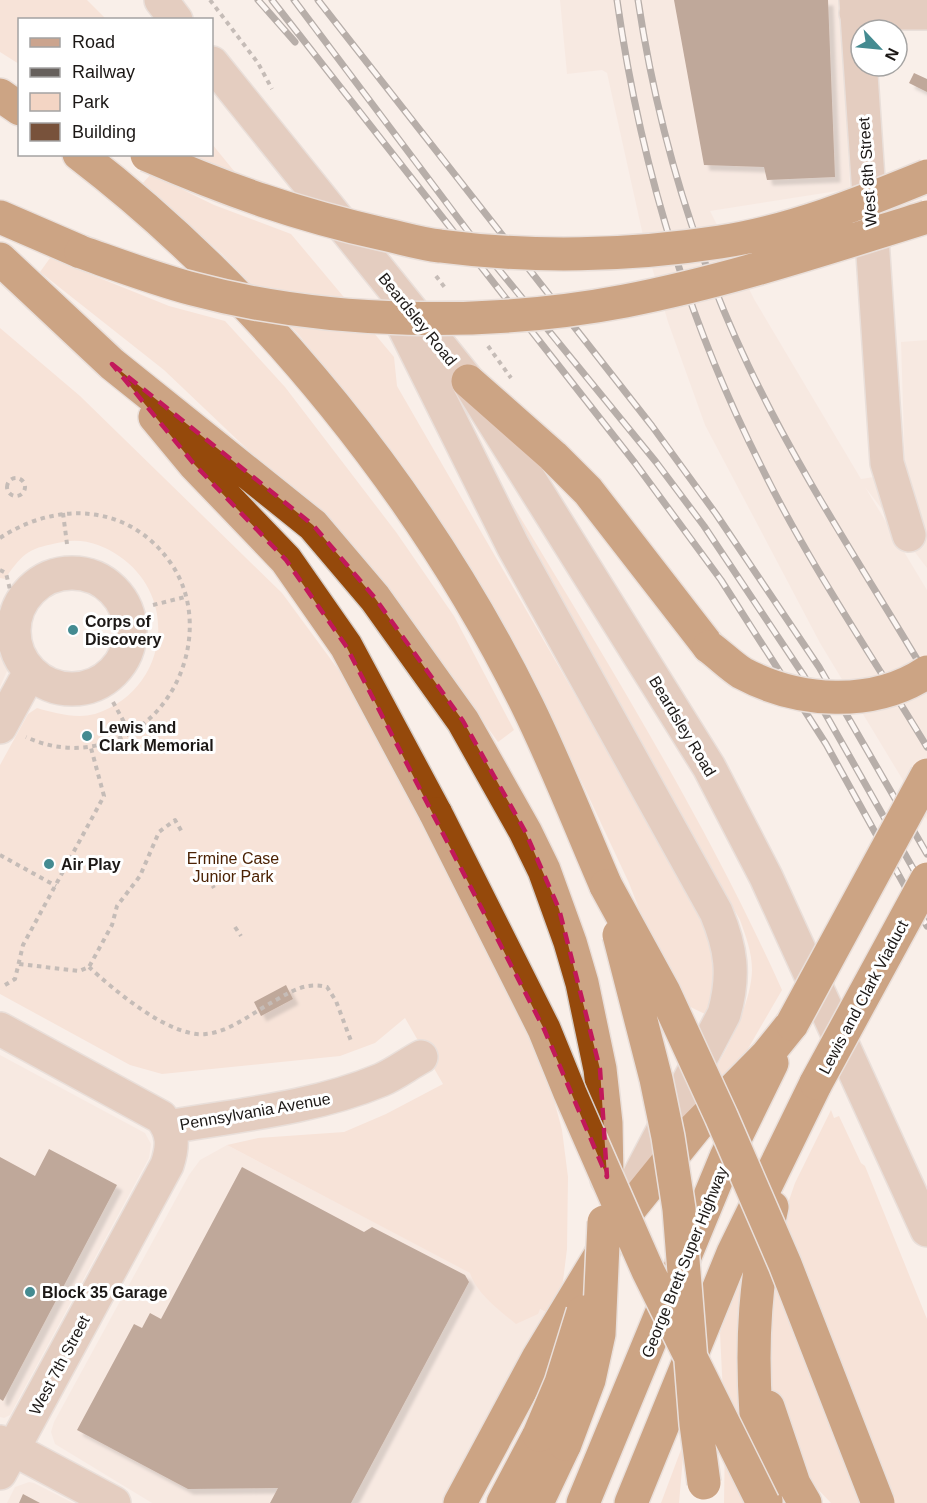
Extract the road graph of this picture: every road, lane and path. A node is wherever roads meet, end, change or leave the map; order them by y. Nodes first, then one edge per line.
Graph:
1 (161, 0) edge
2 (856, 7) edge
3 (927, 13) edge
4 (174, 18) edge
5 (213, 64) edge
6 (0, 72) edge
7 (18, 82) edge
8 (0, 95) edge
9 (18, 108) edge
10 (81, 156) edge
11 (149, 156) edge
12 (927, 176) edge
13 (0, 217) edge
14 (927, 217) edge
15 (0, 260) edge
16 (371, 261) junction
17 (112, 364) junction
18 (468, 381) junction
19 (7, 490) junction
20 (0, 493) edge
21 (63, 513) junction
22 (909, 535) dead end
23 (0, 538) edge
24 (67, 544) dead end
25 (0, 570) edge
26 (185, 597) junction
27 (153, 605) dead end
28 (8, 610) edge
29 (30, 672) junction
30 (927, 672) edge
31 (113, 702) dead end
32 (1, 725) edge
33 (130, 733) junction
34 (91, 748) junction
35 (927, 775) edge
36 (182, 832) dead end
37 (0, 855) edge
38 (208, 878) dead end
39 (927, 879) edge
40 (56, 886) junction
41 (606, 886) junction
42 (214, 888) dead end
43 (235, 927) dead end
44 (241, 936) dead end
45 (19, 964) junction
46 (89, 967) junction
47 (5, 985) dead end
48 (792, 1024) junction
49 (0, 1029) edge
50 (351, 1041) dead end
51 (421, 1056) dead end
52 (816, 1083) junction
53 (168, 1127) junction
54 (927, 1230) edge
55 (596, 1259) junction
56 (753, 1366) junction
57 (552, 1439) junction
58 (4, 1455) edge
59 (704, 1496) edge
60 (114, 1503) edge
61 (460, 1503) edge
62 (502, 1503) edge
63 (537, 1503) edge
64 (583, 1503) edge
65 (631, 1503) edge
66 (765, 1503) edge
67 (805, 1503) edge
68 (878, 1503) edge

1 - 4 street
2 - 3 street
2 - 22 street, West 8th Street
5 - 16 street, Beardsley Road
6 - 7 highway
8 - 9 highway
10 - 41 highway
11 - 12 highway, bridge
13 - 14 highway, bridge
15 - 17 highway
16 - 18 street, Beardsley Road
16 - 55 street, Beardsley Road
17 - 57 highway, bridge
17 - 66 highway, bridge
18 - 30 highway, bridge
18 - 54 street, Beardsley Road
19 - 19 path
19 - 20 path
21 - 23 path
21 - 24 path
21 - 26 path
25 - 28 path
26 - 27 path
26 - 33 path
28 - 29 street
28 - 29 street
29 - 32 street
31 - 33 path
32 - 34 path
33 - 34 path
34 - 40 path
35 - 48 highway, bridge
36 - 46 path
37 - 40 path
38 - 42 path
39 - 52 highway, Lewis and Clark Viaduct, bridge
40 - 45 path
41 - 59 highway, bridge
41 - 68 highway, bridge
43 - 44 path
45 - 46 path
45 - 47 path
46 - 50 path
48 - 55 highway
48 - 64 highway, George Brett Super Highway
49 - 53 street, Pennsylvania Avenue
51 - 53 street, Pennsylvania Avenue
52 - 56 highway
52 - 65 highway
53 - 58 street, West 7th Street
55 - 61 highway
56 - 66 highway
56 - 67 highway
57 - 62 highway
57 - 63 highway
58 - 60 street

